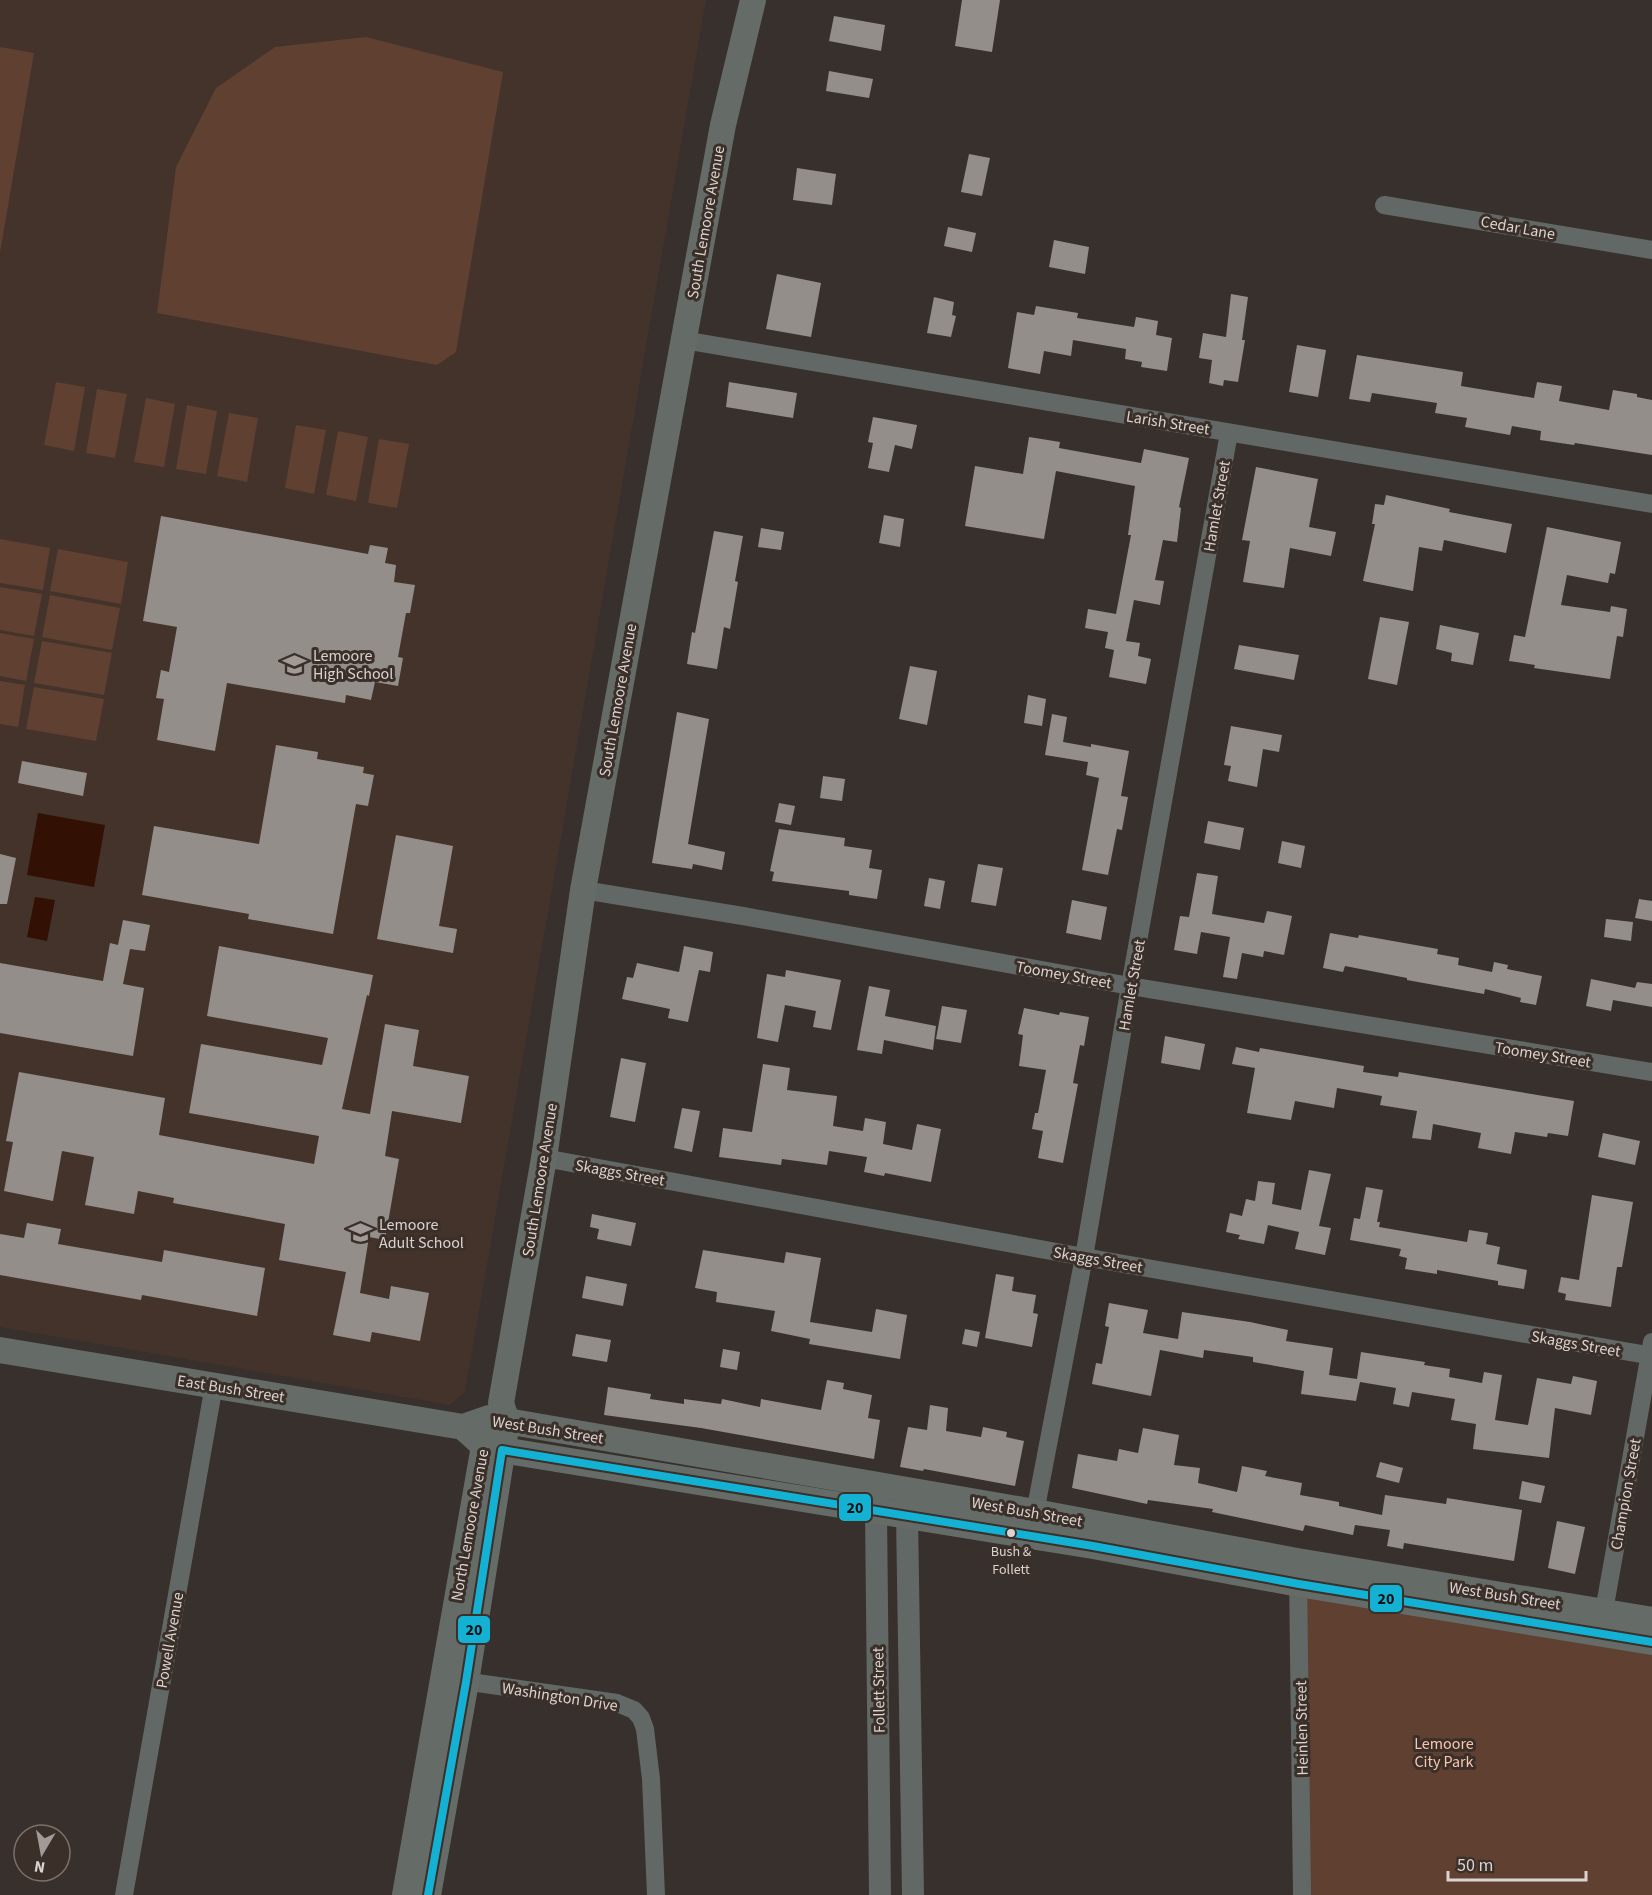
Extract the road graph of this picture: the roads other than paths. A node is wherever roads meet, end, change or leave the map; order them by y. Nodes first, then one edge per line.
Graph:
1 (753, 0) edge
2 (1384, 205) dead end
3 (1652, 250) edge
4 (683, 340) junction
5 (1229, 433) junction
6 (1652, 504) edge
7 (583, 890) junction
8 (1130, 986) junction
9 (1652, 1072) edge
10 (544, 1158) junction
11 (1084, 1257) junction
12 (0, 1350) edge
13 (1651, 1351) edge
14 (214, 1385) junction
15 (499, 1414) junction
16 (463, 1427) junction
17 (493, 1448) junction
18 (879, 1485) junction
19 (910, 1491) junction
20 (876, 1511) junction
21 (907, 1516) junction
22 (1033, 1524) junction
23 (1298, 1572) junction
24 (1652, 1620) edge
25 (1602, 1622) junction
26 (1652, 1642) edge
27 (454, 1679) junction
28 (124, 1895) edge
29 (405, 1895) edge
30 (428, 1895) edge
31 (656, 1895) edge
32 (880, 1895) edge
33 (913, 1895) edge
34 (1302, 1895) edge

1 - 4 main road, South Lemoore Avenue
2 - 3 street, Cedar Lane
4 - 5 street, Larish Street
4 - 7 main road, South Lemoore Avenue
5 - 6 street, Larish Street
5 - 8 street, Hamlet Street
7 - 8 street, Toomey Street
7 - 10 main road, South Lemoore Avenue
8 - 9 street, Toomey Street
8 - 11 street, Hamlet Street
10 - 11 street, Skaggs Street
10 - 15 main road, South Lemoore Avenue
11 - 13 street, Skaggs Street
11 - 22 street, Hamlet Street
12 - 14 main road, East Bush Street
13 - 25 street, Champion Street
14 - 16 main road, East Bush Street
14 - 28 street, Powell Avenue
15 - 16 main road, West Bush Street
15 - 17 main road, North Lemoore Avenue
15 - 18 main road, West Bush Street
16 - 17 main road, West Bush Street
17 - 20 main road, West Bush Street
17 - 27 main road, North Lemoore Avenue
18 - 19 main road, West Bush Street
18 - 20 street, Follett Street
19 - 21 street, Follett Street
19 - 22 main road, West Bush Street
20 - 21 main road, West Bush Street
20 - 32 street, Follett Street
21 - 22 main road, West Bush Street
21 - 33 street, Follett Street
22 - 23 main road, West Bush Street
23 - 25 main road, West Bush Street
23 - 34 street, Heinlen Street
24 - 25 main road, West Bush Street
25 - 26 main road, West Bush Street
27 - 29 main road, North Lemoore Avenue
27 - 30 main road, North Lemoore Avenue
27 - 31 street, Washington Drive

